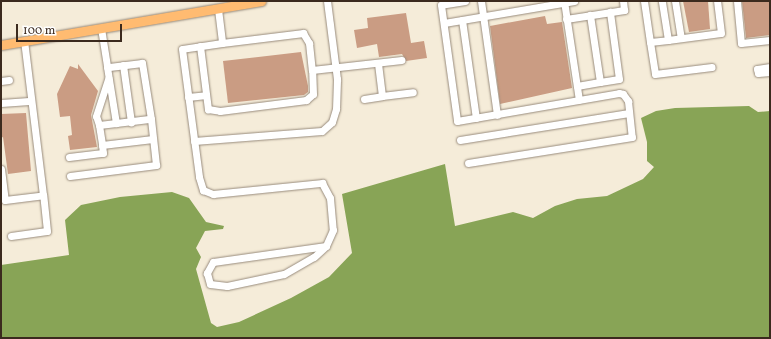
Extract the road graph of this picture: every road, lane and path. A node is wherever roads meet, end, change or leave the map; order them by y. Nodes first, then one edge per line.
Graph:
1 (262, 1) edge
2 (327, 1) edge
3 (465, 1) edge
4 (481, 1) edge
5 (574, 1) edge
6 (623, 1) edge
7 (644, 1) edge
8 (662, 1) edge
9 (675, 1) edge
10 (717, 1) edge
11 (737, 1) edge
12 (564, 2) edge
13 (218, 8) junction
14 (610, 12) junction
15 (590, 15) junction
16 (483, 17) junction
17 (566, 19) junction
18 (462, 20) junction
19 (444, 23) junction
20 (101, 28) junction
21 (681, 38) junction
22 (668, 40) junction
23 (770, 40) edge
24 (24, 41) junction
25 (650, 42) junction
26 (222, 43) junction
27 (1, 45) edge
28 (200, 46) junction
29 (401, 60) dead end
30 (378, 63) junction
31 (123, 64) junction
32 (107, 67) junction
33 (712, 67) dead end
34 (770, 67) edge
35 (336, 68) junction
36 (312, 70) junction
37 (770, 72) edge
38 (108, 76) junction
39 (9, 80) dead end
40 (1, 81) edge
41 (600, 82) junction
42 (577, 86) junction
43 (413, 92) dead end
44 (206, 96) junction
45 (382, 96) junction
46 (188, 97) junction
47 (364, 99) dead end
48 (579, 100) junction
49 (29, 101) junction
50 (1, 103) edge
51 (629, 113) junction
52 (497, 115) junction
53 (476, 118) junction
54 (151, 119) junction
55 (131, 122) junction
56 (116, 123) junction
57 (99, 124) junction
58 (153, 139) junction
59 (460, 140) dead end
60 (194, 141) junction
61 (102, 145) junction
62 (69, 157) dead end
63 (468, 163) dead end
64 (1, 169) edge
65 (70, 176) dead end
66 (43, 195) junction
67 (11, 236) dead end
68 (326, 246) junction

1 - 13 main road
2 - 35 lane
3 - 19 lane
4 - 16 lane
5 - 12 lane
6 - 14 lane
7 - 25 lane
8 - 22 lane
9 - 21 lane
10 - 21 lane
11 - 23 lane
12 - 16 lane
12 - 17 lane
13 - 20 main road
13 - 26 lane
14 - 15 lane
14 - 41 lane
15 - 17 lane
15 - 41 lane
16 - 18 lane
16 - 52 lane
17 - 42 lane
18 - 19 lane
18 - 53 lane
19 - 53 lane
20 - 24 main road
20 - 32 lane
21 - 22 lane
22 - 25 lane
24 - 27 main road
24 - 49 lane
25 - 33 lane
26 - 28 lane
26 - 36 lane
28 - 44 lane
28 - 46 lane
29 - 30 lane
30 - 35 lane
30 - 45 lane
31 - 32 lane
31 - 54 lane
31 - 55 lane
32 - 38 lane
34 - 37 lane
35 - 36 lane
35 - 60 lane
36 - 44 lane
38 - 56 lane
38 - 57 lane
39 - 40 lane
41 - 42 lane
42 - 48 lane
43 - 45 lane
44 - 46 lane
45 - 47 lane
46 - 60 lane
48 - 51 lane
48 - 52 lane
49 - 50 lane
49 - 66 lane
51 - 59 lane
51 - 63 lane
52 - 53 lane
54 - 55 lane
54 - 58 lane
55 - 56 lane
56 - 57 lane
57 - 61 lane
58 - 61 lane
58 - 65 lane
60 - 68 lane
61 - 62 lane
64 - 66 lane
66 - 67 lane
68 - 68 lane

